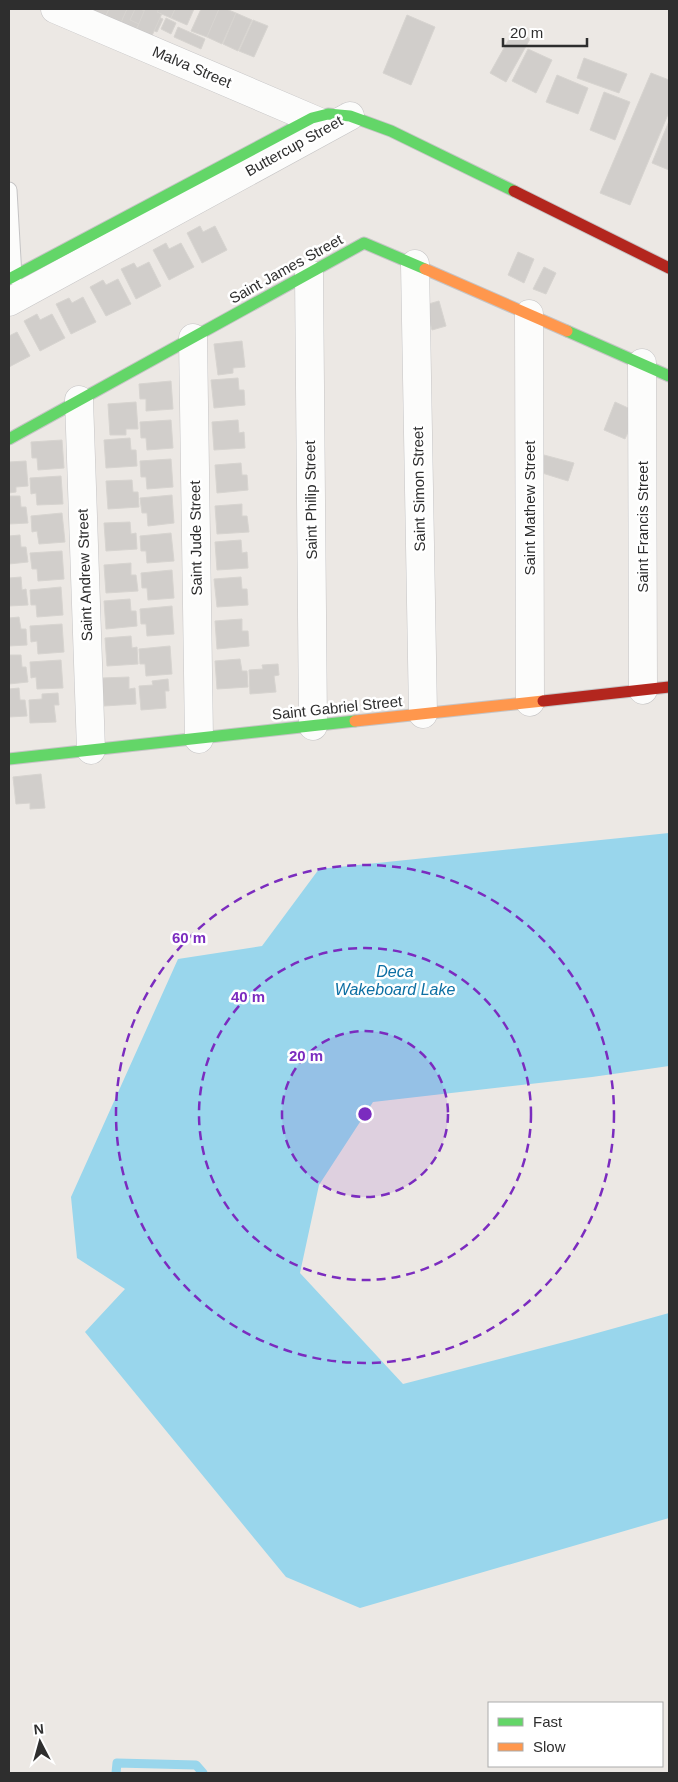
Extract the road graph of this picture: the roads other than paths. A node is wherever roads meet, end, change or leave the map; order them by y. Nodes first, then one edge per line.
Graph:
1 (56, 9) edge
2 (330, 120) junction
3 (9, 190) edge
4 (414, 264) junction
5 (669, 268) edge
6 (309, 274) junction
7 (10, 286) edge
8 (529, 314) junction
9 (193, 338) junction
10 (642, 363) junction
11 (669, 376) edge
12 (79, 400) junction
13 (9, 439) edge
14 (656, 689) edge
15 (530, 702) junction
16 (423, 714) junction
17 (314, 726) junction
18 (199, 738) junction
19 (91, 750) junction
20 (9, 759) edge

1 - 2 street, Malva Street
2 - 5 street
2 - 7 street, Buttercup Street
3 - 7 lane
4 - 6 street, Saint James Street
4 - 8 street, Saint James Street
4 - 16 street, Saint Simon Street
6 - 9 street, Saint James Street
6 - 17 street, Saint Philip Street
8 - 10 street, Saint James Street
8 - 15 street, Saint Mathew Street
9 - 12 street, Saint James Street
9 - 18 street, Saint Jude Street
10 - 11 street, Saint James Street
10 - 14 street, Saint Francis Street
12 - 13 street, Saint James Street
12 - 19 street, Saint Andrew Street
14 - 15 street, Saint Gabriel Street
15 - 16 street, Saint Gabriel Street
16 - 17 street, Saint Gabriel Street
17 - 18 street, Saint Gabriel Street
18 - 19 street, Saint Gabriel Street
19 - 20 street, Saint Gabriel Street

